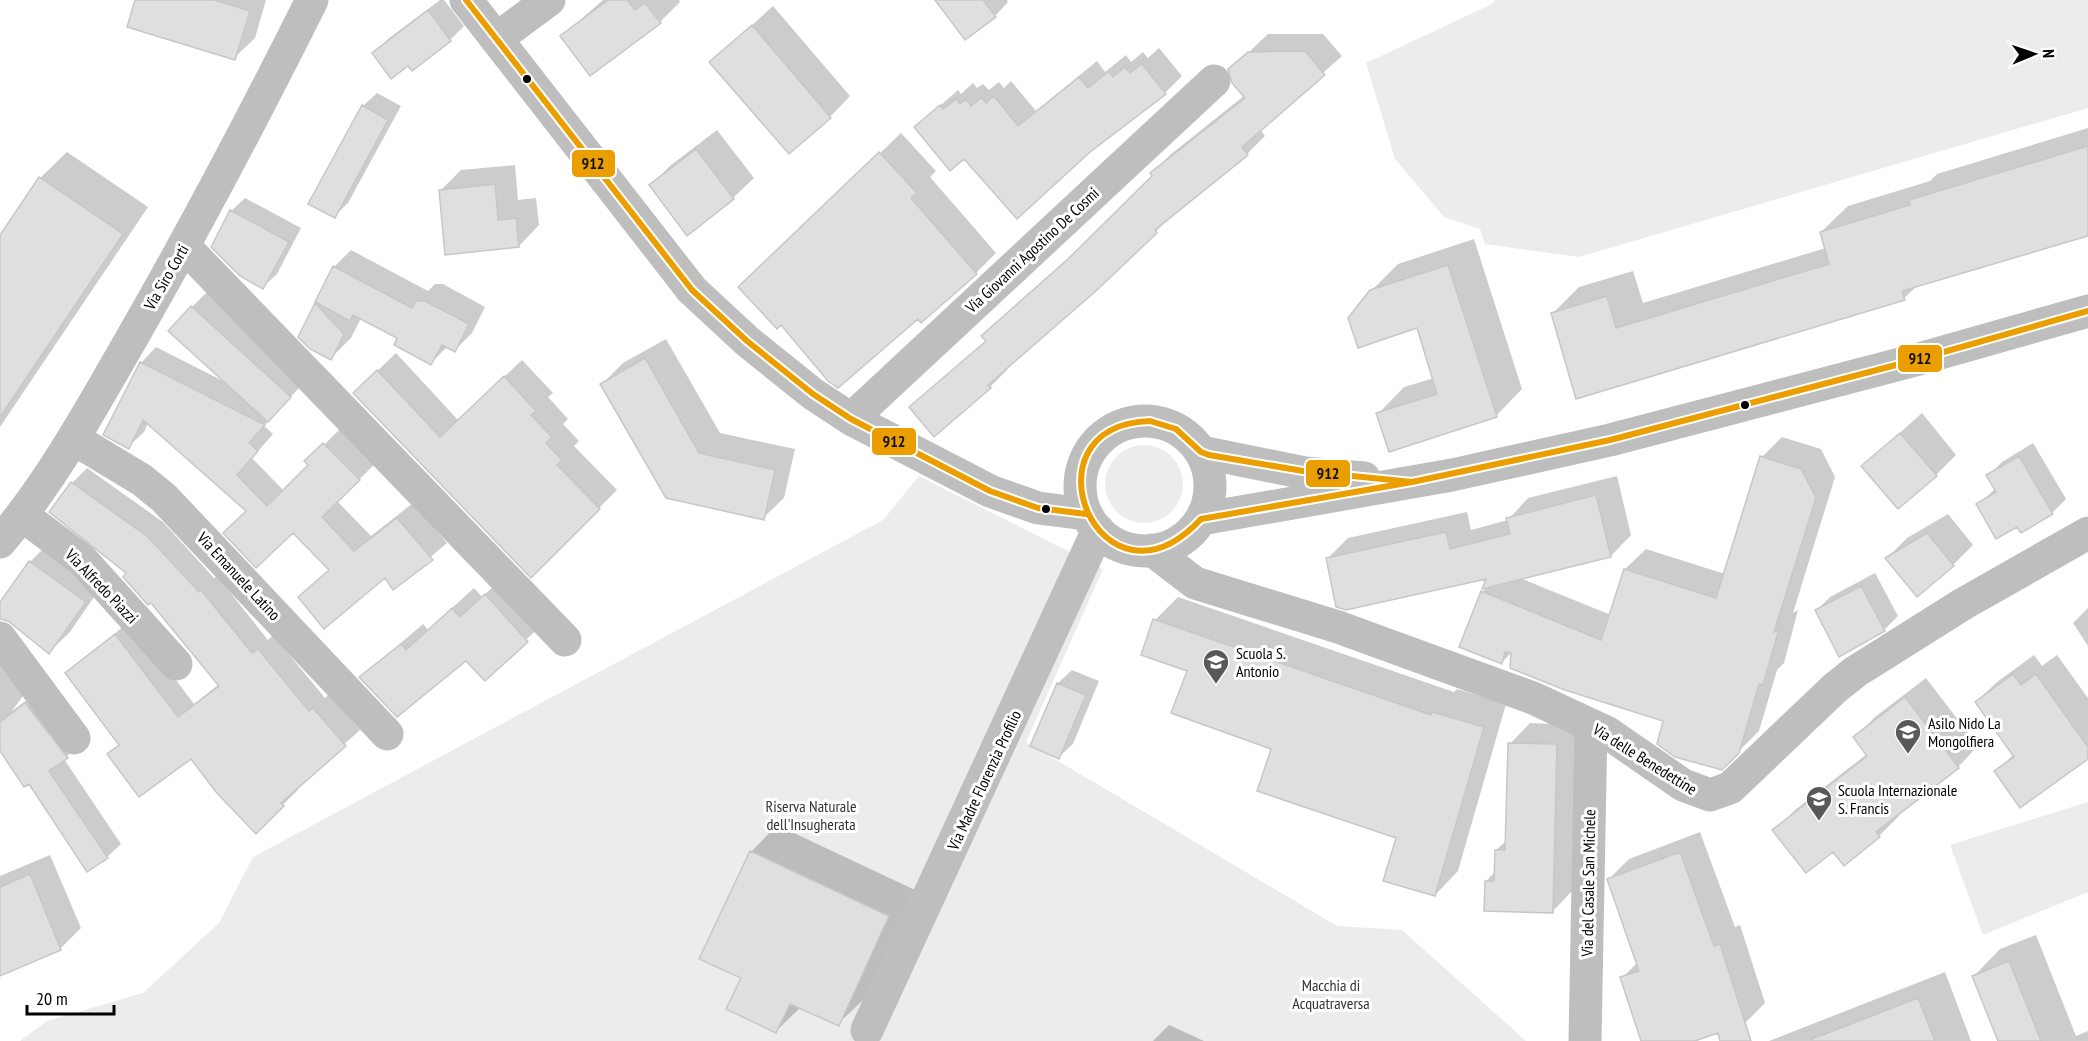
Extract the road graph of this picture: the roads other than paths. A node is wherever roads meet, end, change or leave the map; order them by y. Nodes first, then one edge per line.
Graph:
1 (312, 0) edge
2 (466, 0) edge
3 (549, 0) edge
4 (496, 39) junction
5 (1214, 81) dead end
6 (184, 246) junction
7 (2088, 311) edge
8 (851, 420) junction
9 (74, 440) junction
10 (1201, 452) junction
11 (1413, 482) junction
12 (22, 515) junction
13 (1201, 519) junction
14 (1092, 522) junction
15 (2088, 533) edge
16 (0, 542) edge
17 (1152, 550) junction
18 (0, 638) edge
19 (565, 640) dead end
20 (176, 664) dead end
21 (1591, 725) junction
22 (387, 734) dead end
23 (74, 738) dead end
24 (867, 1030) dead end
25 (1585, 1041) edge

1 - 6 street, Via Siro Corti
2 - 4 street
3 - 4 street
4 - 8 street
5 - 8 street, Via Giovanni Agostino De Cosmi
6 - 9 street, Via Siro Corti
6 - 19 street
7 - 11 street
8 - 14 street
9 - 12 street, Via Siro Corti
9 - 22 street, Via Emanuele Latino
10 - 11 street
10 - 13 street
10 - 14 street
11 - 13 street
12 - 16 street, Via Siro Corti
12 - 20 street, Via Alfredo Piazzi
13 - 17 street
14 - 17 street
14 - 24 street, Via Madre Florenzia Profilio
15 - 21 street, Via delle Benedettine
17 - 21 street, Via delle Benedettine
18 - 23 street
21 - 25 street, Via del Casale San Michele

